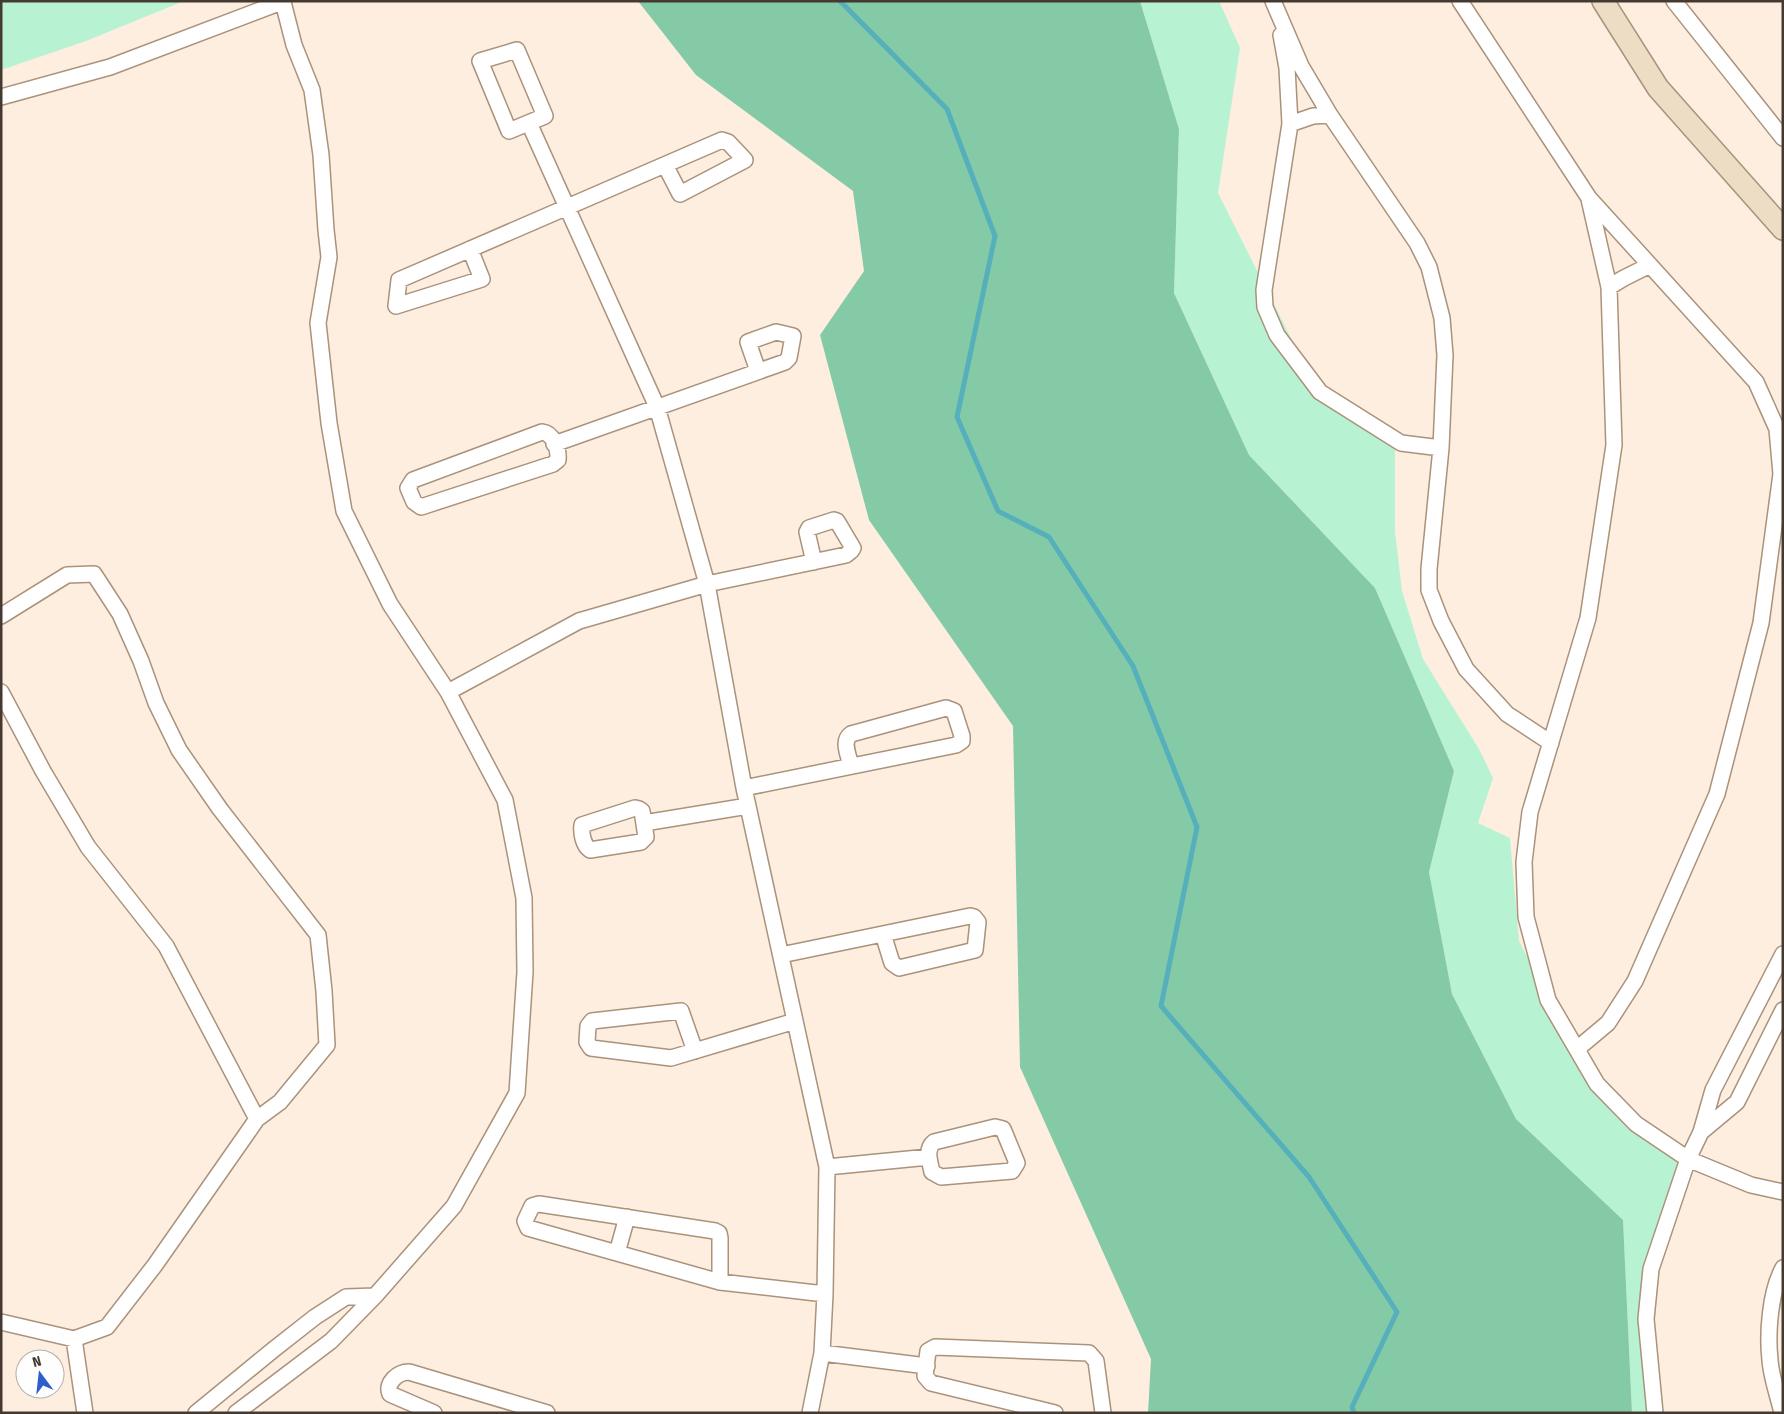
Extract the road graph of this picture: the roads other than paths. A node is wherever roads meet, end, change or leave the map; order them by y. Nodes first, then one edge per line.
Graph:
1 (283, 1) edge
2 (1460, 1) edge
3 (1603, 1) edge
4 (1674, 1) edge
5 (1275, 7) edge
6 (1, 97) edge
7 (1330, 116) junction
8 (528, 123) junction
9 (1290, 124) junction
10 (1783, 138) edge
11 (665, 165) junction
12 (1589, 198) junction
13 (566, 208) junction
14 (1783, 229) edge
15 (470, 249) junction
16 (1650, 266) junction
17 (1609, 287) junction
18 (758, 372) dead end
19 (657, 407) junction
20 (554, 444) junction
21 (1441, 448) junction
22 (814, 562) dead end
23 (707, 584) junction
24 (1, 616) edge
25 (1, 692) edge
26 (448, 692) junction
27 (1550, 743) junction
28 (851, 766) junction
29 (744, 788) junction
30 (748, 806) junction
31 (644, 823) dead end
32 (883, 934) junction
33 (1783, 954) edge
34 (781, 955) junction
35 (1783, 1010) edge
36 (795, 1022) junction
37 (1577, 1049) junction
38 (695, 1052) junction
39 (256, 1119) junction
40 (1701, 1132) junction
41 (929, 1157) junction
42 (1688, 1159) junction
43 (827, 1167) junction
44 (1783, 1192) edge
45 (627, 1217) junction
46 (617, 1253) junction
47 (1783, 1268) edge
48 (720, 1282) junction
49 (825, 1294) junction
50 (375, 1296) junction
51 (1, 1322) edge
52 (74, 1339) junction
53 (822, 1353) junction
54 (927, 1366) junction
55 (537, 1411) edge
56 (85, 1413) edge
57 (196, 1413) edge
58 (236, 1413) edge
59 (434, 1413) edge
60 (810, 1413) edge
61 (1056, 1413) edge
62 (1103, 1413) edge
63 (1655, 1413) edge
64 (1782, 1413) edge

1 - 6 street
1 - 26 street
2 - 12 street
3 - 14 street
4 - 10 street
5 - 7 street
5 - 9 street
7 - 9 street
7 - 21 street
8 - 8 street
8 - 13 street
9 - 21 street
11 - 11 street
11 - 13 street
12 - 16 street
12 - 17 street
13 - 15 street
13 - 19 street
15 - 15 street
16 - 17 street
16 - 37 street
17 - 27 street
18 - 19 street
19 - 20 street
19 - 23 street
20 - 20 street
21 - 27 street
22 - 23 street
23 - 26 street
23 - 29 street
24 - 39 street
25 - 39 street
26 - 50 street
27 - 37 street
28 - 28 street
28 - 29 street
29 - 30 street
30 - 31 street
30 - 34 street
32 - 32 street
32 - 34 street
33 - 40 street
34 - 36 street
35 - 40 street
36 - 38 street
36 - 43 street
37 - 42 street
38 - 38 street
39 - 52 street
40 - 42 street
41 - 41 street
41 - 43 street
42 - 44 street
42 - 63 street
43 - 49 street
45 - 46 street
45 - 46 street
45 - 48 street
46 - 48 street
47 - 64 street
48 - 49 street
49 - 53 street
50 - 57 street
50 - 58 street
51 - 52 street
52 - 56 street
53 - 54 street
53 - 60 street
54 - 61 street
54 - 62 street
55 - 59 street

